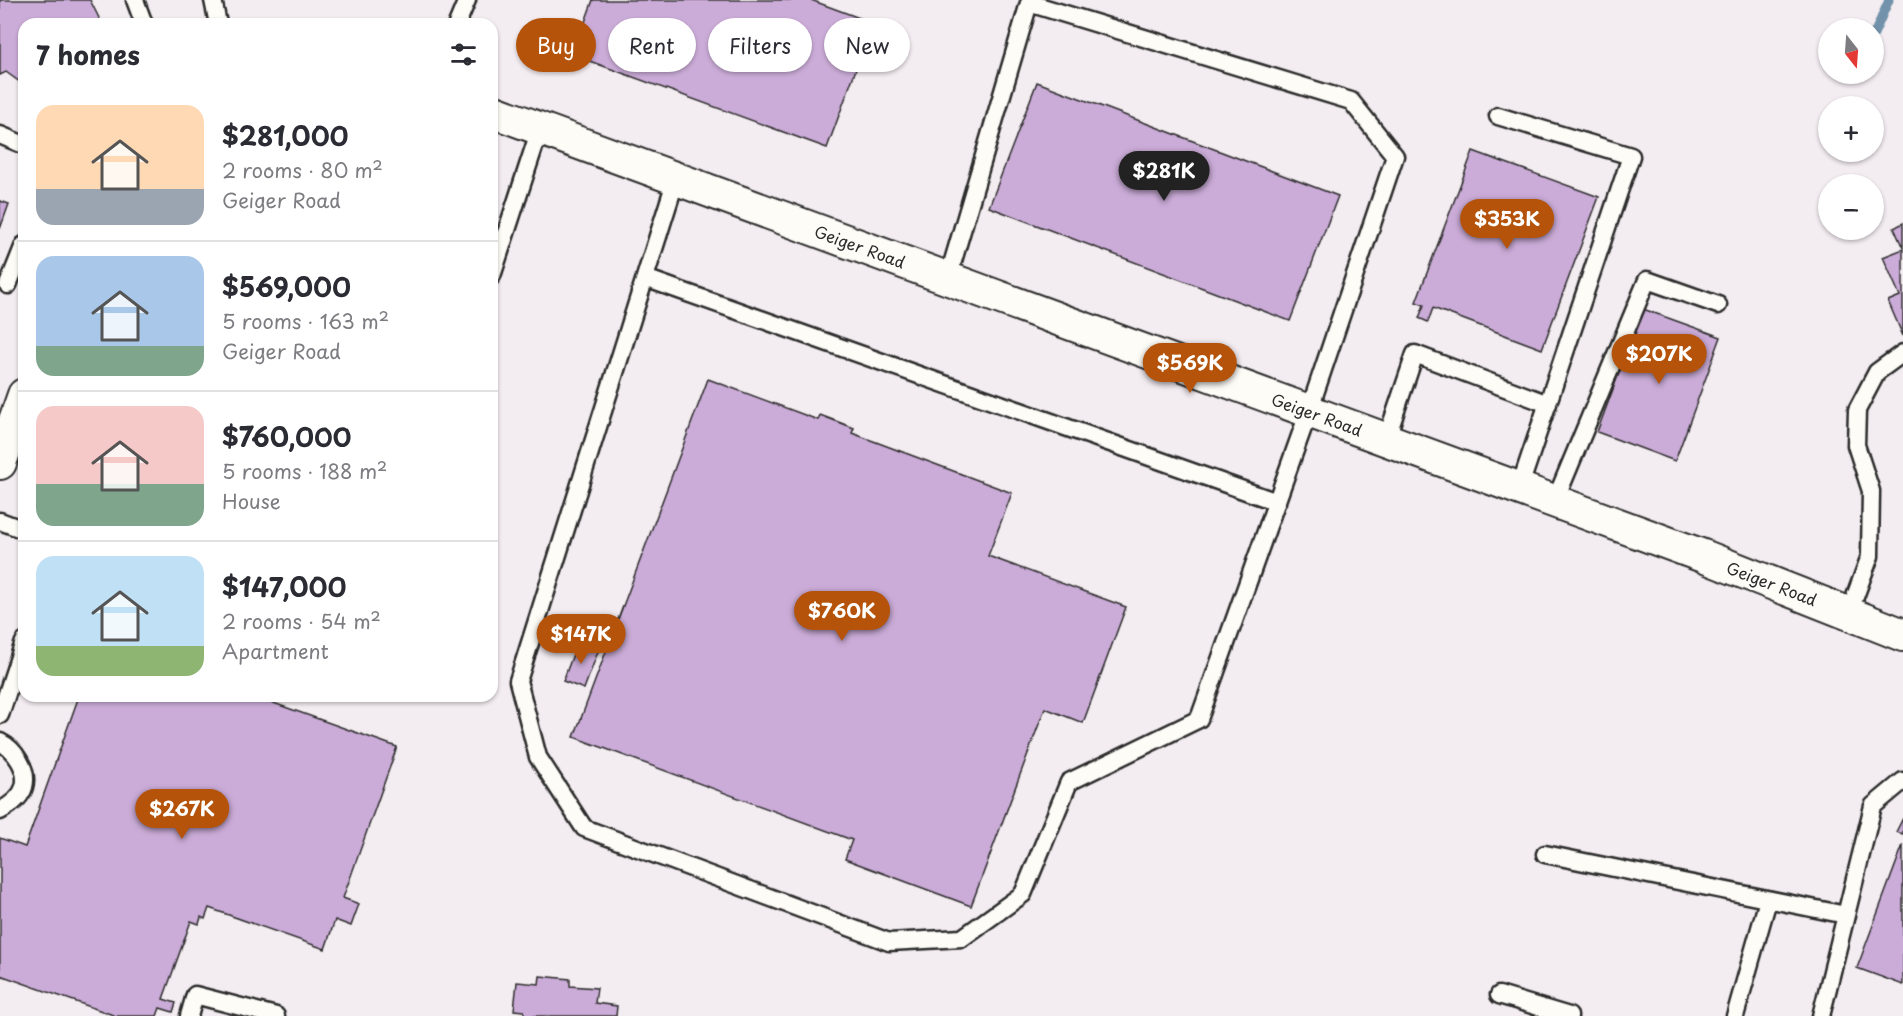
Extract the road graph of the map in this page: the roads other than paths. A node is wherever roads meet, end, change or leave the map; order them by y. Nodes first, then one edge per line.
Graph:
1 (135, 0) edge
2 (213, 0) edge
3 (467, 0) edge
4 (142, 18) edge
5 (217, 18) edge
6 (460, 18) edge
7 (498, 113) edge
8 (1498, 116) dead end
9 (540, 129) junction
10 (0, 135) edge
11 (18, 142) edge
12 (676, 179) junction
13 (18, 257) edge
14 (498, 258) edge
15 (645, 278) junction
16 (948, 278) junction
17 (4, 284) edge
18 (1718, 305) dead end
19 (1903, 353) edge
20 (1548, 404) junction
21 (18, 410) edge
22 (1309, 411) junction
23 (1386, 440) junction
24 (3, 446) edge
25 (1519, 489) junction
26 (1555, 501) junction
27 (1276, 502) junction
28 (0, 521) edge
29 (18, 528) edge
30 (1849, 613) junction
31 (1903, 635) edge
32 (18, 660) edge
33 (0, 715) edge
34 (0, 741) edge
35 (1903, 781) edge
36 (0, 812) edge
37 (1545, 854) dead end
38 (1768, 900) junction
39 (1846, 915) junction
40 (1499, 995) dead end
41 (189, 1016) edge
42 (276, 1016) edge
43 (1569, 1016) edge
44 (1735, 1016) edge
45 (1821, 1016) edge

1 - 4 lane
2 - 5 lane
3 - 6 lane
7 - 9 street, Geiger Road
8 - 20 lane
9 - 12 street, Geiger Road
9 - 14 lane
10 - 11 lane
12 - 15 lane
12 - 16 street, Geiger Road
13 - 17 lane
15 - 27 lane
15 - 27 lane
16 - 22 street, Geiger Road
16 - 22 lane
18 - 26 lane
19 - 30 lane
20 - 23 lane
20 - 25 lane
21 - 24 street
22 - 23 street, Geiger Road
22 - 27 lane
23 - 25 street, Geiger Road
25 - 26 street, Geiger Road
26 - 30 street, Geiger Road
28 - 29 lane
30 - 31 street, Geiger Road
32 - 33 lane
34 - 36 lane
35 - 39 lane
37 - 38 lane
38 - 39 lane
38 - 44 lane
39 - 45 lane
40 - 43 lane
41 - 42 lane

